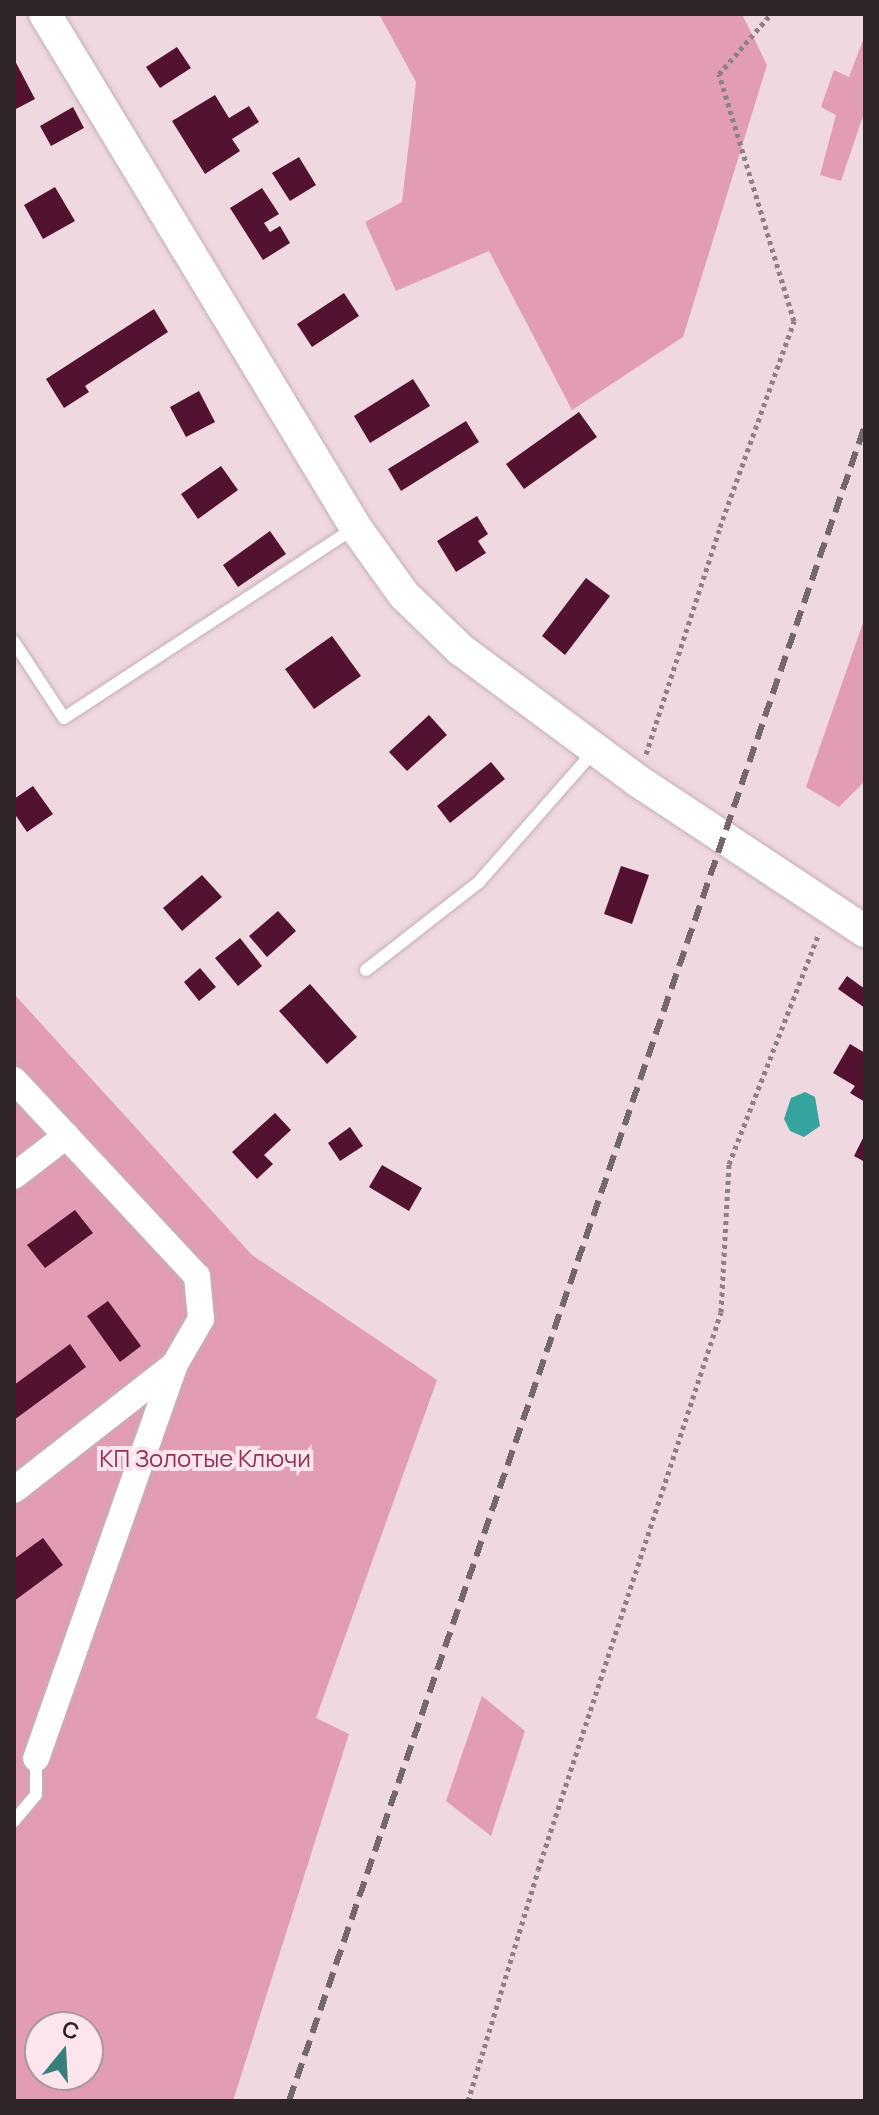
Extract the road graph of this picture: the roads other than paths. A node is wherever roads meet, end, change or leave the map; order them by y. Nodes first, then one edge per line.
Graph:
1 (45, 14) edge
2 (356, 528) junction
3 (14, 642) edge
4 (595, 750) junction
5 (865, 931) edge
6 (366, 970) dead end
7 (14, 1080) edge
8 (66, 1136) junction
9 (14, 1176) edge
10 (175, 1364) junction
11 (14, 1490) edge
12 (36, 1758) joint
13 (14, 1821) edge

1 - 2 street
2 - 3 lane
2 - 4 street
4 - 5 street
4 - 6 lane
7 - 8 street
8 - 9 street
8 - 10 street
10 - 11 street
10 - 12 street
12 - 13 lane

